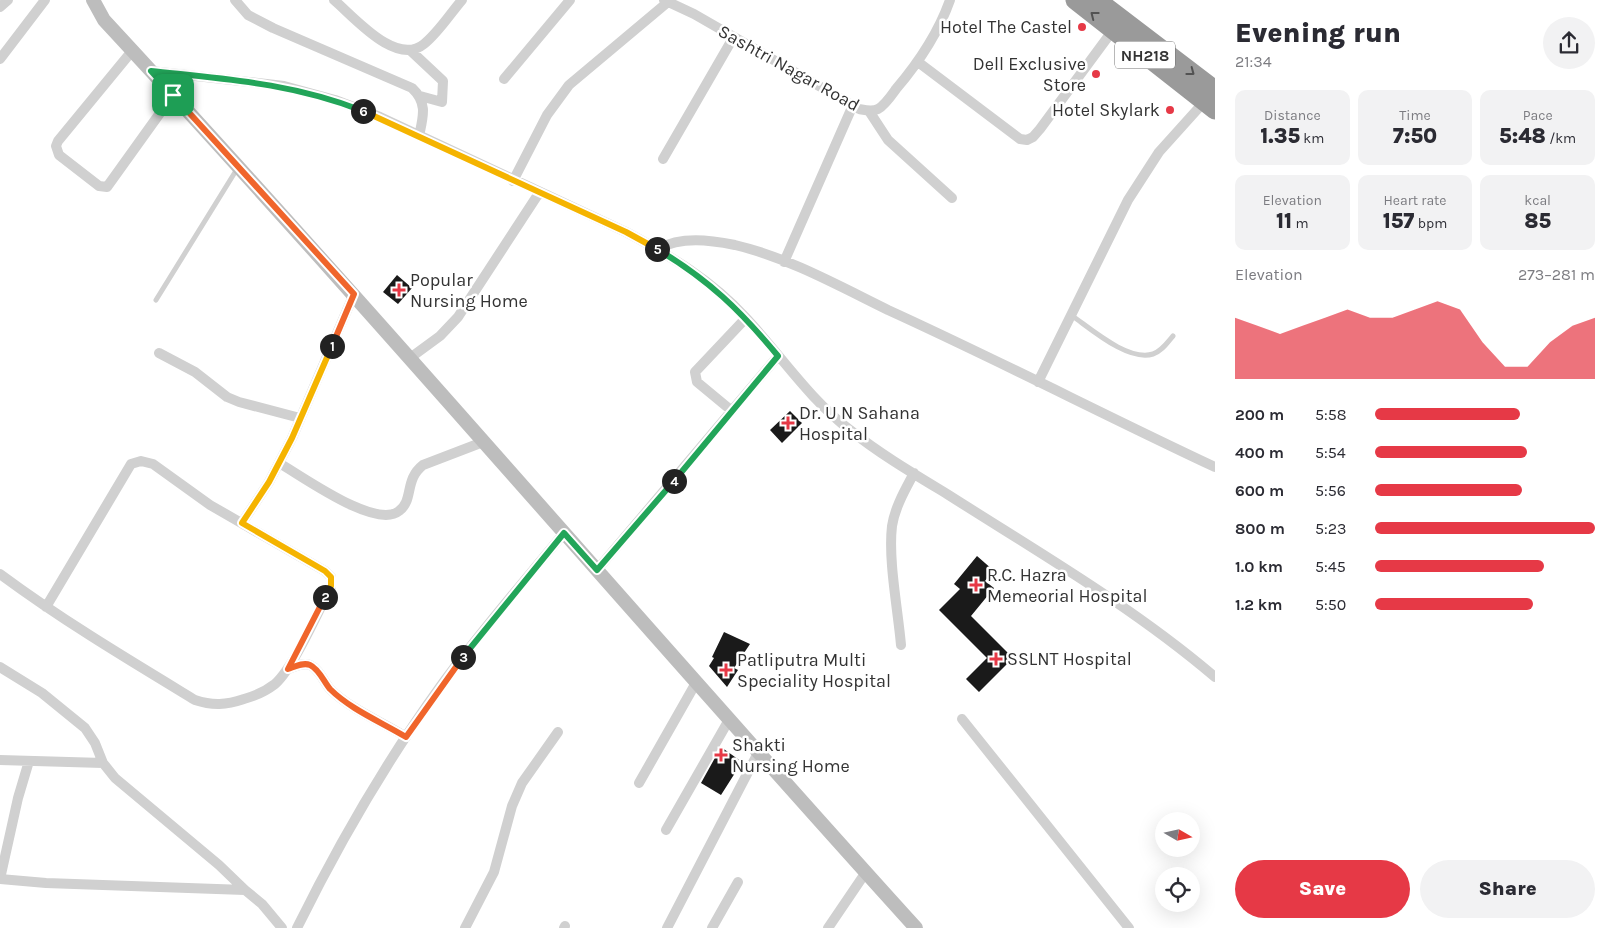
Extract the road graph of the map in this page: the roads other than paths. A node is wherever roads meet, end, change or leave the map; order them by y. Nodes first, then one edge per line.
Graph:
1 (8, 0) edge
2 (45, 0) edge
3 (93, 0) edge
4 (235, 0) edge
5 (334, 0) edge
6 (462, 0) edge
7 (570, 0) edge
8 (950, 0) edge
9 (1075, 0) edge
10 (1096, 0) edge
11 (666, 1) edge
12 (0, 7) edge
13 (1113, 30) junction
14 (733, 38) junction
15 (132, 51) junction
16 (411, 51) junction
17 (0, 58) edge
18 (918, 62) junction
19 (151, 71) junction
20 (504, 79) dead end
21 (173, 95) junction
22 (420, 96) junction
23 (1213, 96) edge
24 (853, 105) junction
25 (869, 111) junction
26 (418, 136) junction
27 (663, 159) dead end
28 (238, 166) junction
29 (513, 181) junction
30 (539, 193) junction
31 (952, 198) dead end
32 (658, 249) junction
33 (784, 262) junction
34 (354, 294) junction
35 (156, 300) dead end
36 (1070, 315) junction
37 (746, 318) junction
38 (1173, 336) dead end
39 (159, 353) dead end
40 (778, 356) junction
41 (410, 358) junction
42 (1038, 382) junction
43 (732, 411) junction
44 (300, 418) junction
45 (483, 442) junction
46 (279, 463) junction
47 (1215, 467) edge
48 (914, 473) junction
49 (242, 523) junction
50 (564, 533) junction
51 (597, 570) junction
52 (0, 574) edge
53 (46, 607) junction
54 (901, 645) dead end
55 (0, 668) edge
56 (288, 669) junction
57 (1215, 677) edge
58 (697, 681) junction
59 (730, 718) junction
60 (962, 719) dead end
61 (558, 732) dead end
62 (406, 737) junction
63 (759, 751) junction
64 (0, 760) edge
65 (29, 762) junction
66 (103, 763) junction
67 (639, 783) dead end
68 (666, 830) dead end
69 (866, 872) junction
70 (0, 879) edge
71 (738, 882) dead end
72 (245, 890) junction
73 (282, 928) edge
74 (297, 928) edge
75 (465, 928) edge
76 (667, 928) edge
77 (712, 928) edge
78 (828, 928) edge
79 (916, 928) edge
80 (1129, 928) edge

1 - 12 street
2 - 17 street
3 - 15 main road
4 - 22 street
5 - 16 street
6 - 16 street
7 - 20 street
8 - 18 street, Sashtri Nagar Road
13 -> 9 highway, NH218
10 -> 23 highway, NH218
11 - 14 street, Sashtri Nagar Road
11 - 29 street
13 - 18 street
13 - 23 highway, NH218
14 - 24 street, Sashtri Nagar Road
14 - 27 street
15 - 19 main road
15 - 21 street
16 - 22 street
18 - 25 street, Sashtri Nagar Road
19 - 21 main road
19 - 26 street
21 - 28 main road
22 - 26 street
23 - 36 street
24 - 25 street, Sashtri Nagar Road
24 - 33 street
25 - 31 street
26 - 29 street
28 - 34 main road
28 - 35 lane
29 - 30 street
30 - 32 street
30 - 41 street
32 - 33 street
32 - 37 street
33 - 42 street
34 - 41 main road
34 - 44 street
36 - 38 lane
36 - 42 street
37 - 40 street
37 - 43 street
39 - 44 street
40 - 43 street
40 - 48 street
41 - 45 main road
42 - 47 street
43 - 51 street
44 - 46 street
45 - 46 street
45 - 50 main road
46 - 49 street
48 - 54 street
48 - 57 street
49 - 53 street
49 - 56 street
50 - 51 main road
50 - 62 street
51 - 58 main road
52 - 53 street
53 - 56 street
55 - 66 street
56 - 62 street
58 - 59 main road
58 - 67 street
59 - 63 main road
59 - 68 street
60 - 80 street
61 - 75 street
62 - 74 street
63 - 69 main road
63 - 76 street
64 - 65 street
65 - 66 street
65 - 70 street
66 - 72 street
69 - 78 street
69 - 79 main road
70 - 72 street
71 - 77 street
72 - 73 street

